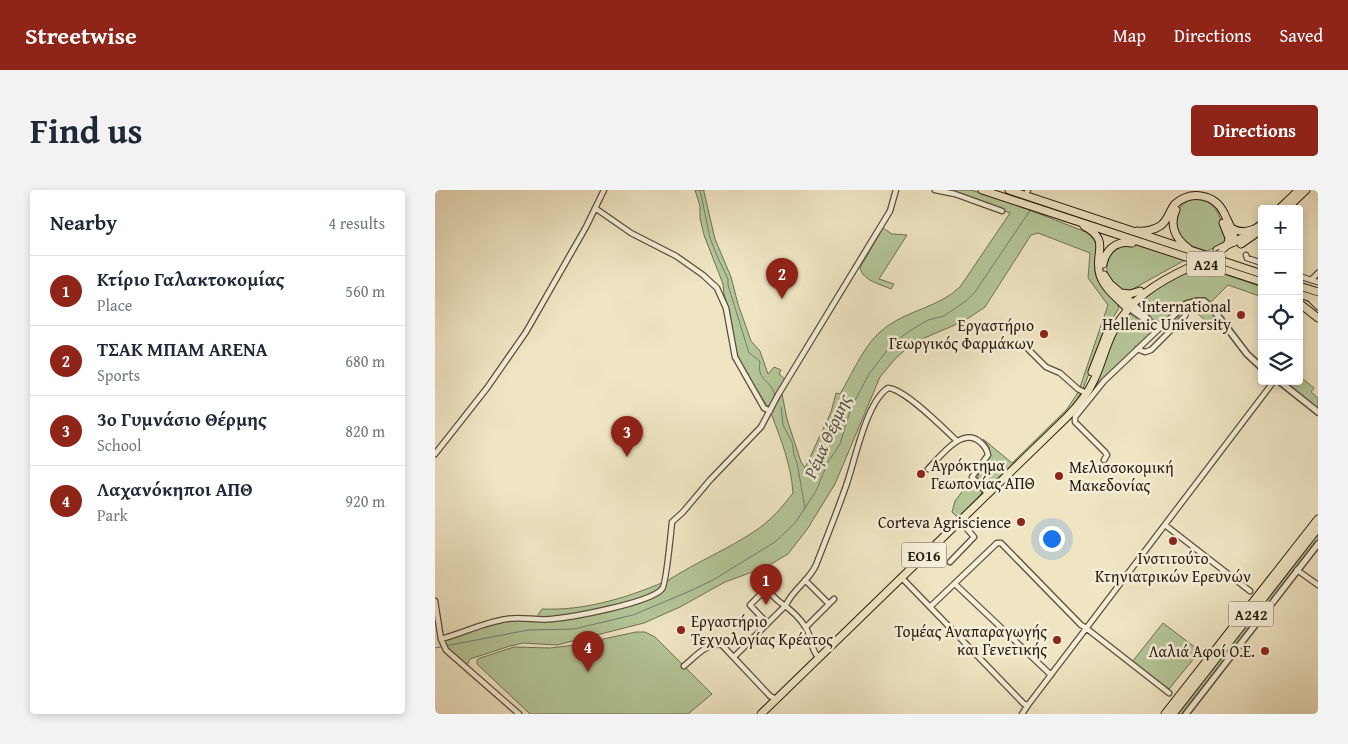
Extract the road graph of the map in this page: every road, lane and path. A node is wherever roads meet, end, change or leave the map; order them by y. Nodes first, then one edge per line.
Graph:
1 (604, 190) edge
2 (896, 190) edge
3 (935, 190) edge
4 (982, 190) edge
5 (1009, 190) edge
6 (1299, 190) edge
7 (1306, 190) edge
8 (1028, 193) edge
9 (1291, 193) edge
10 (1282, 205) edge
11 (1290, 205) edge
12 (595, 208) junction
13 (1002, 211) dead end
14 (1061, 215) junction
15 (1229, 224) junction
16 (1258, 228) edge
17 (1123, 229) junction
18 (1258, 229) edge
19 (1235, 241) junction
20 (1151, 246) junction
21 (1223, 250) junction
22 (1197, 252) junction
23 (1246, 255) dead end
24 (1258, 262) edge
25 (1188, 266) junction
26 (1258, 273) edge
27 (1318, 273) edge
28 (1303, 277) edge
29 (1311, 280) junction
30 (1258, 281) edge
31 (1318, 282) edge
32 (1303, 287) edge
33 (1141, 290) junction
34 (1120, 292) junction
35 (1318, 292) edge
36 (1302, 295) edge
37 (1308, 297) junction
38 (1318, 300) edge
39 (1129, 305) junction
40 (1183, 306) junction
41 (1303, 306) edge
42 (1318, 306) edge
43 (1318, 318) edge
44 (1165, 323) junction
45 (1028, 349) dead end
46 (1137, 349) junction
47 (1258, 364) edge
48 (1272, 385) edge
49 (1284, 385) edge
50 (1086, 393) junction
51 (770, 411) junction
52 (1318, 412) edge
53 (956, 440) junction
54 (435, 454) edge
55 (1104, 460) dead end
56 (928, 468) dead end
57 (988, 494) junction
58 (1318, 519) edge
59 (960, 521) junction
60 (1165, 525) junction
61 (1318, 528) edge
62 (1318, 544) edge
63 (950, 562) dead end
64 (1297, 570) junction
65 (901, 577) junction
66 (805, 580) junction
67 (955, 584) junction
68 (1318, 585) edge
69 (1250, 591) dead end
70 (834, 599) dead end
71 (435, 601) edge
72 (786, 604) junction
73 (829, 604) junction
74 (930, 607) junction
75 (767, 624) junction
76 (806, 628) junction
77 (1087, 628) junction
78 (442, 641) junction
79 (733, 657) junction
80 (818, 657) junction
81 (684, 666) dead end
82 (1051, 675) junction
83 (1169, 693) dead end
84 (776, 699) junction
85 (1028, 705) junction
86 (519, 714) edge
87 (761, 714) edge
88 (1022, 714) edge
89 (1165, 714) edge
90 (1173, 714) edge
91 (1186, 714) edge

1 - 12 street
2 - 51 street
3 - 13 street
4 - 14 main road, Α24
5 - 8 main road, Α24
6 - 9 main road
7 - 11 main road
8 - 17 main road, Α24
9 - 10 main road
12 - 51 street
12 - 54 street
14 - 20 main road, Α24
14 - 39 main road
15 - 16 main road
15 - 17 main road
15 - 19 main road
17 - 22 main road, Α24
18 - 19 main road, ΕΟ16
19 - 21 main road, ΕΟ16
19 - 21 main road
19 - 22 main road
20 - 30 main road, Α24
20 - 34 main road
21 - 25 main road, ΕΟ16
22 - 26 main road, Α24
23 - 24 street
25 - 33 main road, ΕΟ16
25 - 39 main road, ΕΟ16
27 - 29 street
28 - 29 street
29 - 31 street
32 - 35 main road
33 - 34 main road
33 - 39 main road, ΕΟ16
34 - 39 main road
36 - 37 main road
37 - 38 main road
37 - 42 street
39 - 44 street
39 - 50 main road, ΕΟ16
40 - 44 street
40 - 46 street
40 - 47 street
41 - 43 main road
44 - 46 street
45 - 50 street
46 - 55 street
48 - 60 street
49 - 52 street
50 - 57 main road, ΕΟ16
51 - 78 street
53 - 56 street
53 - 57 street
53 - 66 street
57 - 59 main road, ΕΟ16
58 - 89 main road, Α242
59 - 63 street
59 - 65 main road, ΕΟ16
60 - 69 street
60 - 77 street
61 - 90 main road, Α242
62 - 64 street
64 - 68 street
64 - 91 street
65 - 74 street
65 - 80 main road, ΕΟ16
66 - 72 street
66 - 73 street
67 - 74 street
67 - 77 street
67 - 82 street
70 - 73 street
71 - 78 street
72 - 75 street
72 - 75 street
72 - 76 street
73 - 76 street
74 - 85 street
75 - 79 street
76 - 80 street
77 - 82 street
77 - 83 street
78 - 86 street
79 - 81 street
79 - 84 street
80 - 84 main road, ΕΟ16
82 - 85 street
84 - 87 main road, ΕΟ16
85 - 88 street

